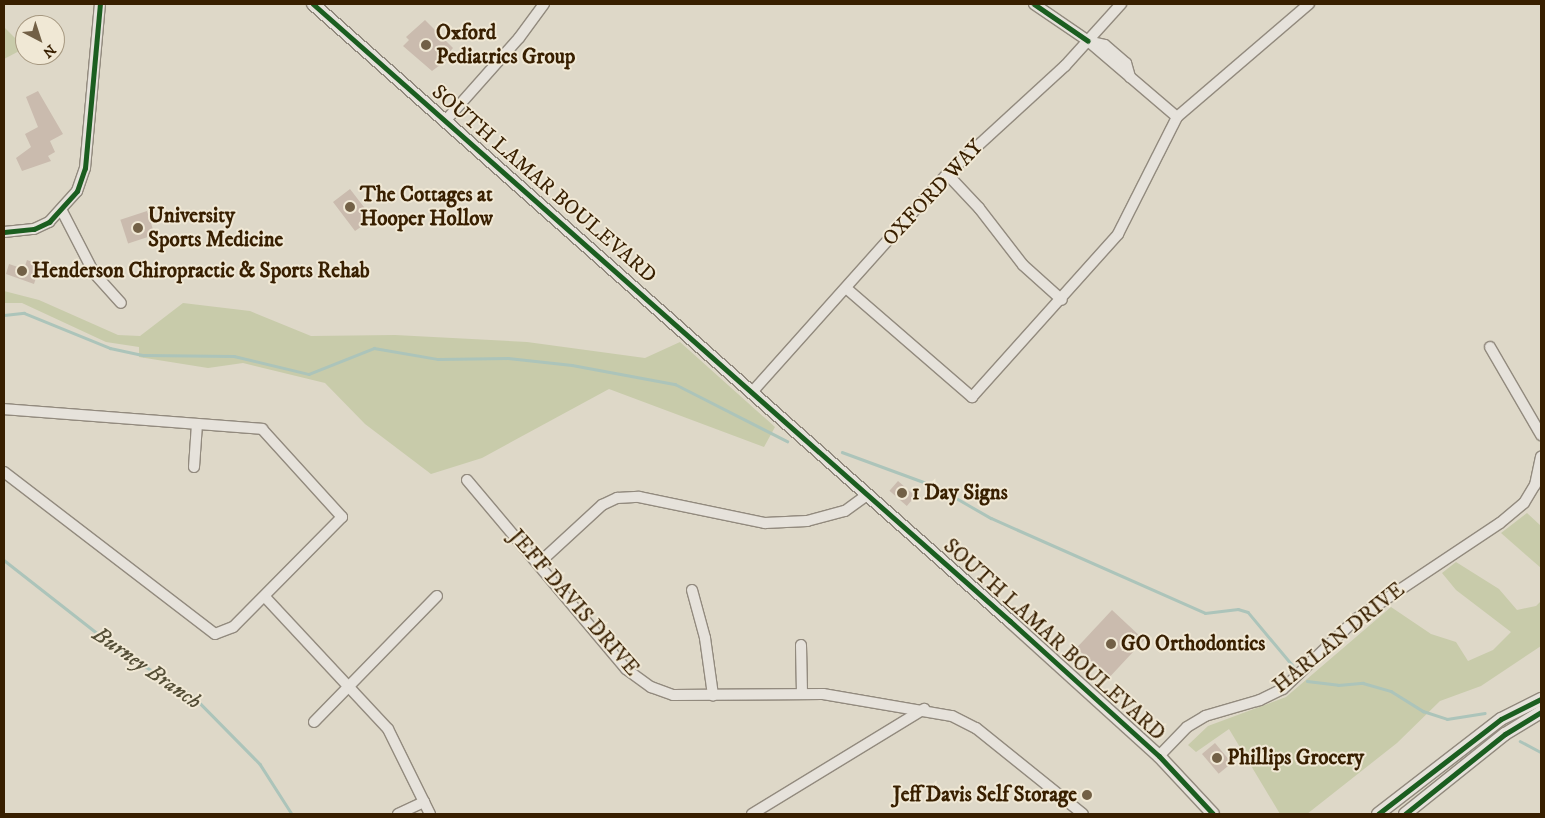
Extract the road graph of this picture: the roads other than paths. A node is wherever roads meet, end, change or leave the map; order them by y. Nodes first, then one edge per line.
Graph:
1 (100, 4) edge
2 (313, 4) edge
3 (544, 4) edge
4 (1034, 4) edge
5 (1121, 4) edge
6 (1310, 4) edge
7 (1088, 41) junction
8 (1177, 116) junction
9 (447, 119) junction
10 (946, 174) junction
11 (62, 211) junction
12 (4, 232) edge
13 (846, 288) junction
14 (1062, 300) junction
15 (122, 303) dead end
16 (1490, 347) dead end
17 (753, 391) junction
18 (4, 409) edge
19 (197, 424) junction
20 (1541, 435) edge
21 (1541, 457) edge
22 (194, 467) dead end
23 (4, 472) edge
24 (467, 480) dead end
25 (868, 496) junction
26 (539, 563) junction
27 (692, 590) dead end
28 (437, 596) dead end
29 (265, 598) junction
30 (800, 645) dead end
31 (350, 685) junction
32 (802, 694) junction
33 (714, 696) junction
34 (1541, 700) edge
35 (924, 708) junction
36 (1541, 712) edge
37 (314, 722) dead end
38 (1159, 756) junction
39 (424, 802) junction
40 (398, 814) edge
41 (430, 814) edge
42 (752, 814) edge
43 (1084, 814) edge
44 (1213, 814) edge
45 (1378, 814) edge
46 (1405, 814) edge

1 - 11 street
2 - 9 street, SOUTH LAMAR BOULEVARD
3 - 9 street
4 - 7 street
5 - 7 street, OXFORD WAY
6 - 8 street
7 - 8 street
7 - 10 street, OXFORD WAY
8 - 14 street
9 - 17 street, SOUTH LAMAR BOULEVARD
10 - 13 street, OXFORD WAY
10 - 14 street
11 - 12 street
11 - 15 street
13 - 14 street
13 - 17 street, OXFORD WAY
16 - 20 street
17 - 25 street, SOUTH LAMAR BOULEVARD
18 - 19 street
19 - 22 street
19 - 29 street
21 - 38 street, HARLAN DRIVE
23 - 29 street
24 - 26 street, JEFF DAVIS DRIVE
25 - 26 street
25 - 38 street, SOUTH LAMAR BOULEVARD
26 - 33 street, JEFF DAVIS DRIVE
27 - 33 street
28 - 31 street
29 - 31 street
30 - 32 street
31 - 37 street
31 - 39 street
32 - 33 street, JEFF DAVIS DRIVE
32 - 35 street, JEFF DAVIS DRIVE
34 - 45 street
35 - 42 street
35 - 43 street, JEFF DAVIS DRIVE
36 - 46 street
38 - 44 street, SOUTH LAMAR BOULEVARD
39 - 40 street
39 - 41 street

